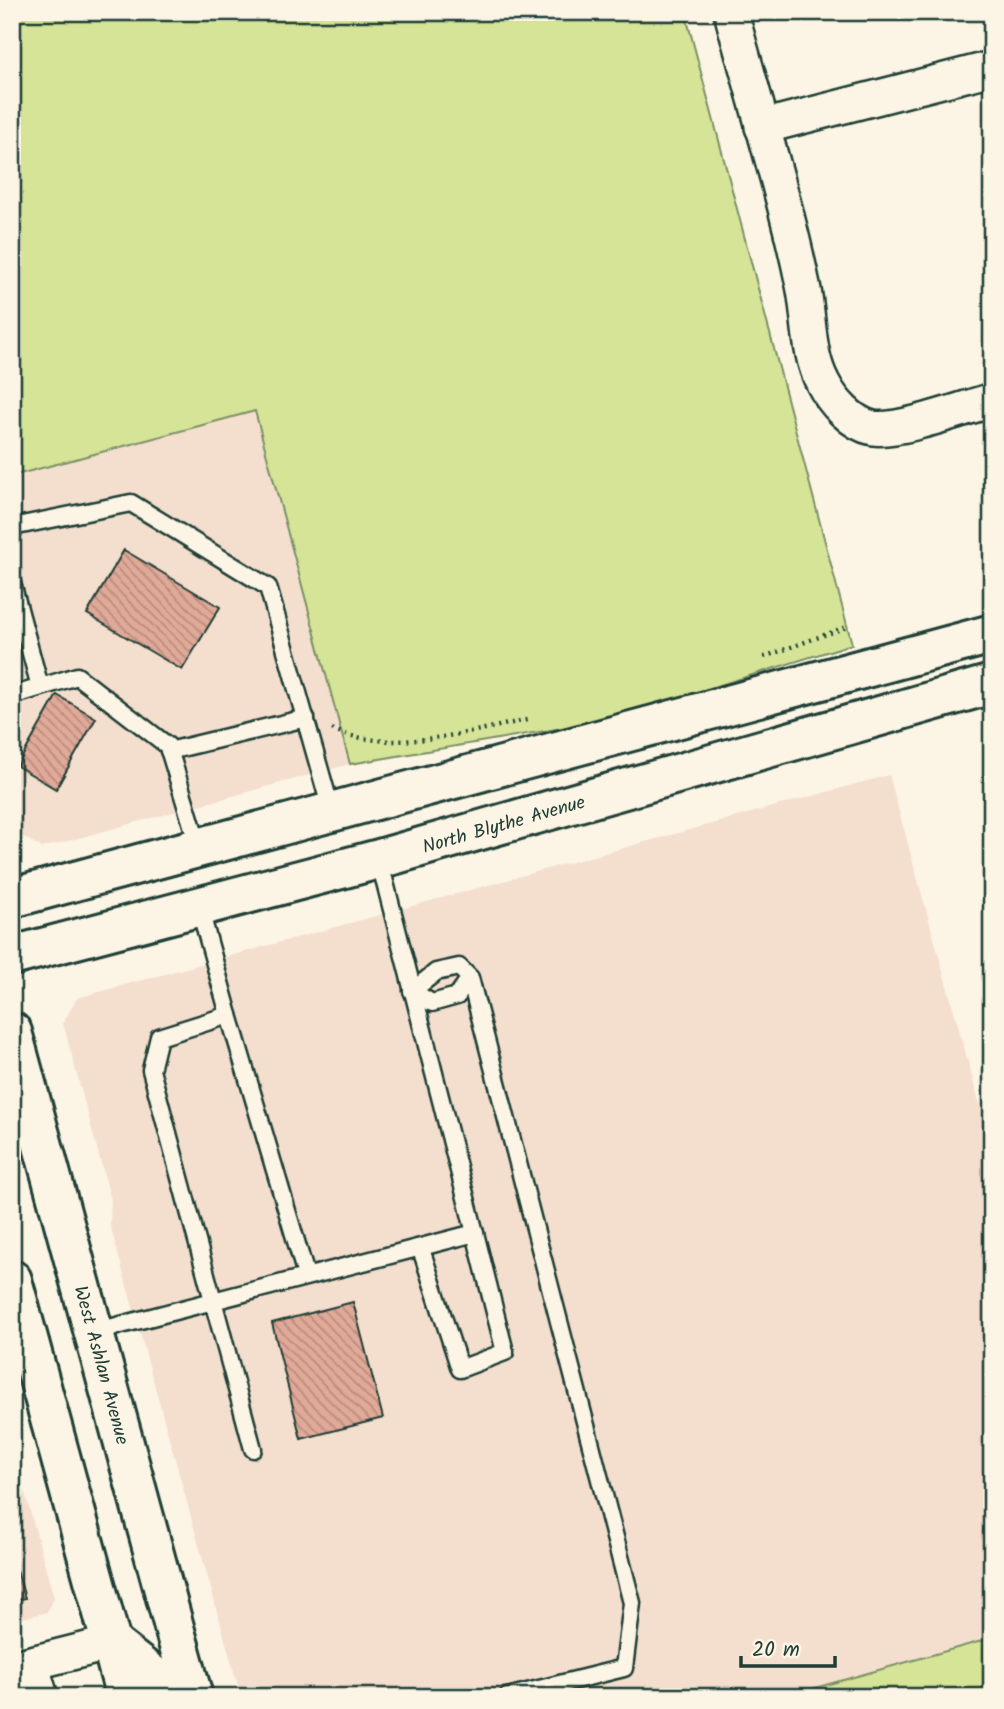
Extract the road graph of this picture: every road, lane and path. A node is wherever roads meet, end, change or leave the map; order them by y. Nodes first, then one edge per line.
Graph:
1 (731, 12) edge
2 (992, 68) edge
3 (762, 127) junction
4 (992, 400) edge
5 (12, 527) edge
6 (12, 583) edge
7 (849, 626) dead end
8 (992, 634) edge
9 (756, 660) dead end
10 (992, 684) edge
11 (40, 687) junction
12 (12, 696) edge
13 (306, 718) junction
14 (535, 719) dead end
15 (169, 751) junction
16 (332, 813) junction
17 (199, 848) junction
18 (379, 859) junction
19 (12, 898) edge
20 (199, 906) junction
21 (12, 956) edge
22 (470, 978) junction
23 (412, 991) junction
24 (229, 1015) junction
25 (12, 1032) edge
26 (475, 1233) junction
27 (421, 1249) junction
28 (306, 1275) junction
29 (12, 1280) edge
30 (211, 1302) junction
31 (94, 1332) junction
32 (25, 1353) edge
33 (253, 1449) dead end
34 (111, 1643) junction
35 (22, 1665) edge
36 (41, 1697) edge
37 (126, 1697) edge
38 (161, 1697) edge
39 (193, 1697) edge
40 (507, 1697) edge

1 - 3 street
2 - 3 street
3 - 4 street
5 - 13 lane
6 - 11 lane
7 - 9 path
8 - 16 street
10 - 18 street, North Blythe Avenue
11 - 12 lane
11 - 15 lane
13 - 14 path
13 - 15 lane
13 - 16 lane
15 - 17 lane
16 - 17 street
17 - 19 street
18 - 20 street, North Blythe Avenue
18 - 23 lane
20 - 21 street, North Blythe Avenue
20 - 24 lane
22 - 23 lane
22 - 23 lane
22 - 40 lane
23 - 26 lane
24 - 28 lane
24 - 30 lane
25 - 31 street, West Ashlan Avenue
26 - 27 lane
26 - 27 lane
27 - 28 lane
28 - 30 lane
29 - 32 street
30 - 31 lane
30 - 33 lane
31 - 39 street, West Ashlan Avenue
32 - 34 street
34 - 35 street
34 - 37 street
34 - 38 street
35 - 36 street

